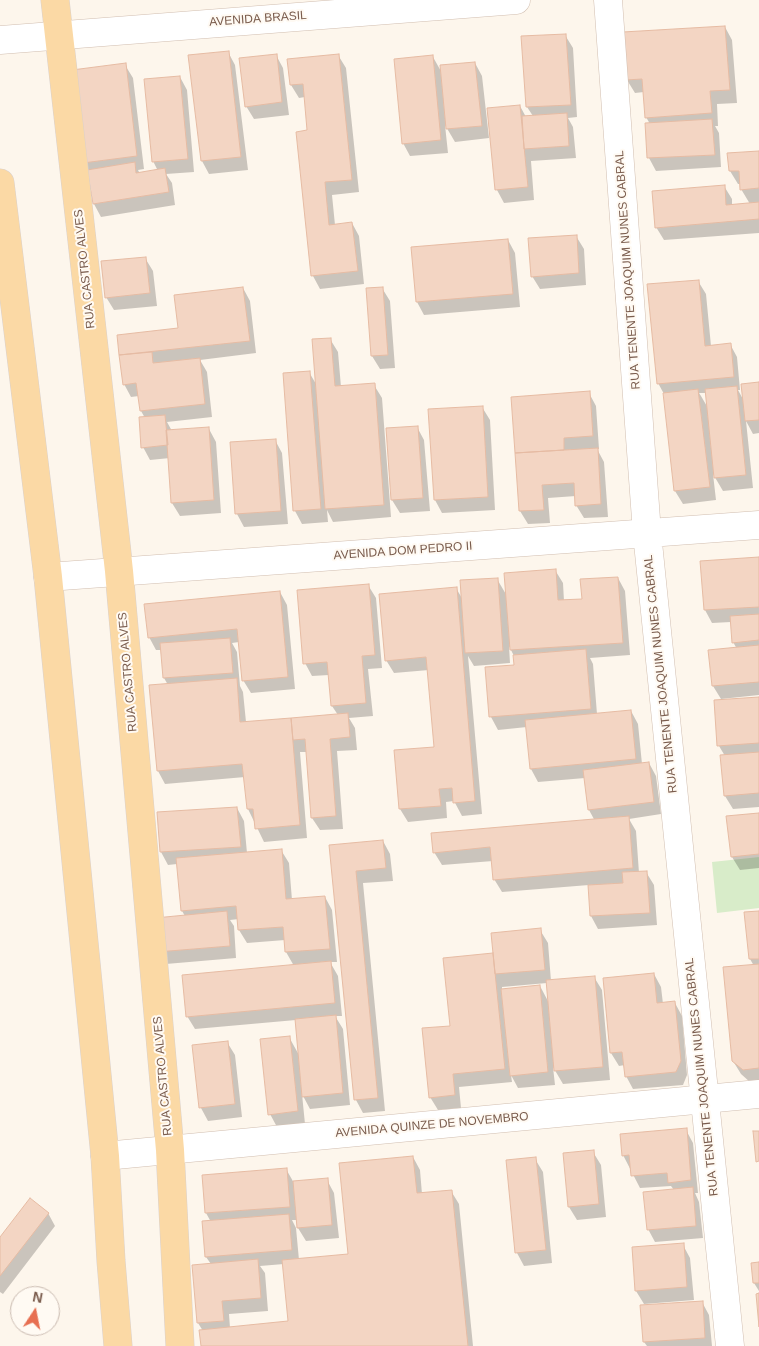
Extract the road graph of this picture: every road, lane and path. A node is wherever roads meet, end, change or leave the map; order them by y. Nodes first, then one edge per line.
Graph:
1 (55, 0) edge
2 (516, 0) edge
3 (608, 0) edge
4 (59, 34) junction
5 (0, 40) edge
6 (0, 183) edge
7 (759, 525) edge
8 (647, 533) junction
9 (119, 571) junction
10 (48, 577) junction
11 (759, 1094) edge
12 (705, 1099) junction
13 (170, 1150) junction
14 (105, 1156) junction
15 (118, 1346) edge
16 (180, 1346) edge
17 (730, 1346) edge

1 - 4 main road, RUA CASTRO ALVES
2 - 4 street, AVENIDA BRASIL
3 - 8 street, RUA TENENTE JOAQUIM NUNES CABRAL
4 - 5 street, AVENIDA BRASIL
4 - 9 main road, RUA CASTRO ALVES
6 - 10 main road
7 - 8 street, AVENIDA DOM PEDRO II
8 - 9 street, AVENIDA DOM PEDRO II
8 - 12 street, RUA TENENTE JOAQUIM NUNES CABRAL
9 - 10 street, AVENIDA DOM PEDRO II
9 - 13 main road, RUA CASTRO ALVES
10 - 14 main road
11 - 12 street, AVENIDA QUINZE DE NOVEMBRO
12 - 13 street, AVENIDA QUINZE DE NOVEMBRO
12 - 17 street, RUA TENENTE JOAQUIM NUNES CABRAL
13 - 14 street, AVENIDA QUINZE DE NOVEMBRO
13 - 16 main road, RUA CASTRO ALVES
14 - 15 main road

